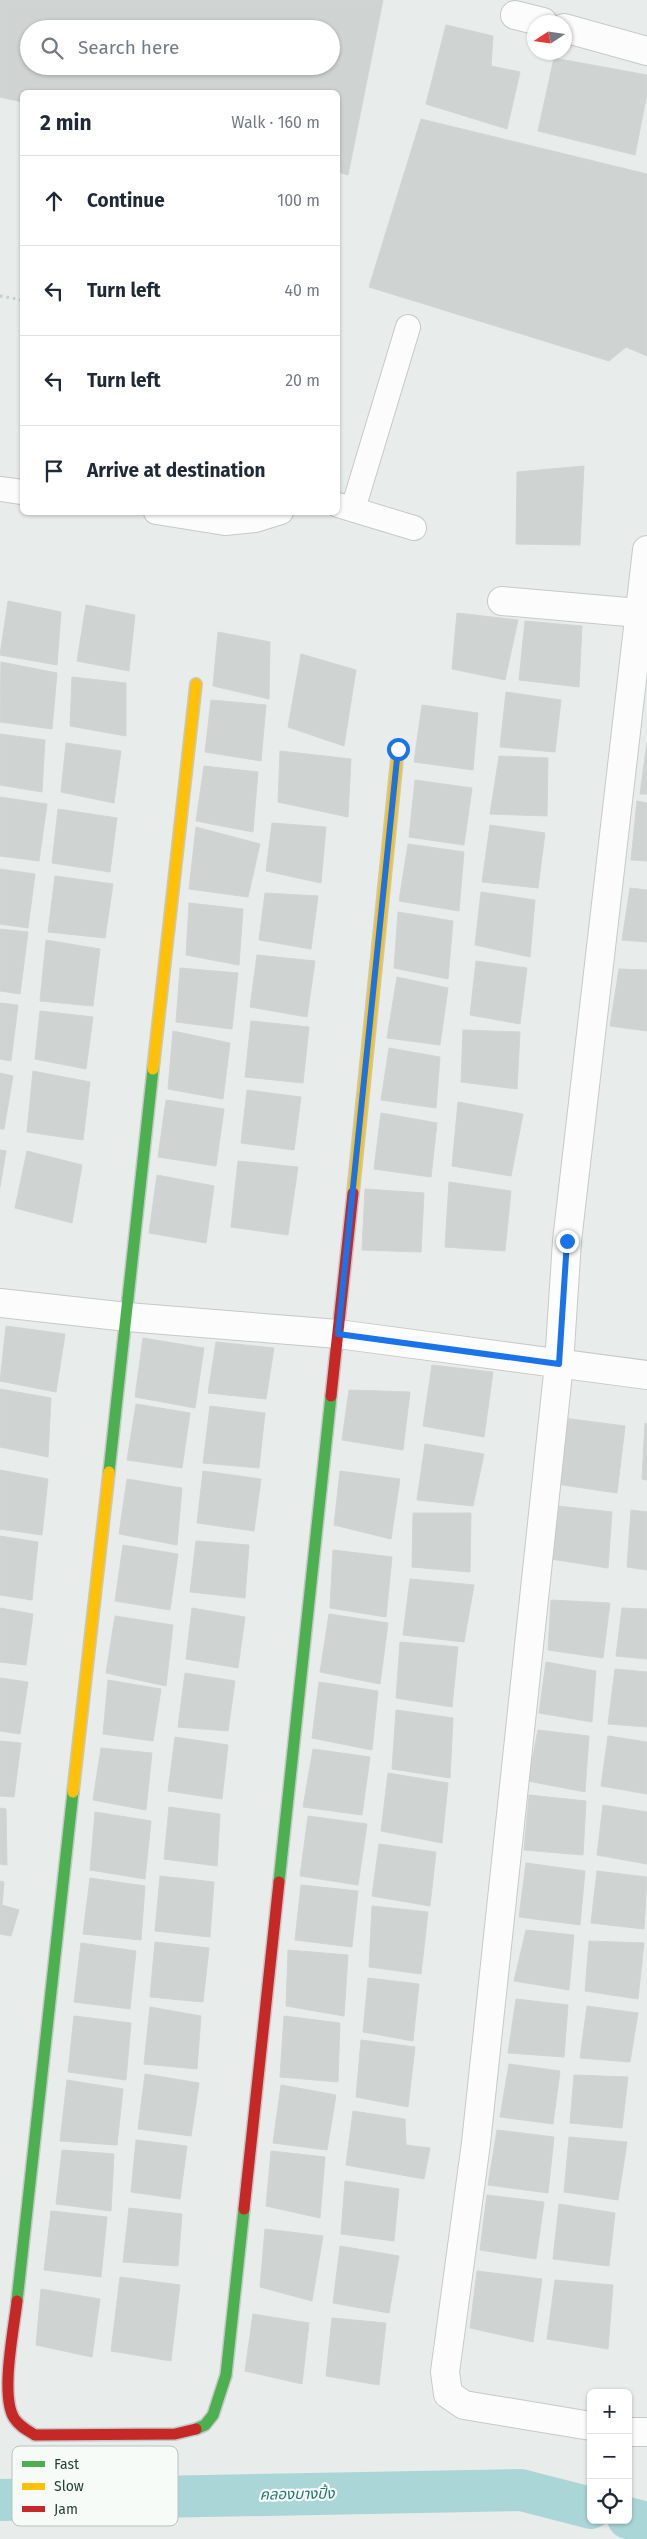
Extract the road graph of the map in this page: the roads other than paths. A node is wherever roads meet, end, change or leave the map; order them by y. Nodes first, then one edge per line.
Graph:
1 (515, 15) dead end
2 (527, 18) edge
3 (572, 30) edge
4 (647, 51) edge
5 (408, 327) dead end
6 (0, 489) edge
7 (20, 492) edge
8 (345, 507) edge
9 (173, 515) edge
10 (271, 515) edge
11 (414, 528) dead end
12 (647, 550) edge
13 (502, 601) dead end
14 (639, 613) junction
15 (196, 684) dead end
16 (398, 749) dead end
17 (0, 1302) edge
18 (127, 1317) junction
19 (338, 1334) junction
20 (559, 1364) junction
21 (647, 1375) edge
22 (587, 2425) edge
23 (632, 2432) edge
24 (647, 2432) edge

1 - 2 street
3 - 4 street
5 - 8 lane
6 - 7 lane
8 - 11 lane
9 - 10 lane
12 - 14 street
13 - 14 street
14 - 20 street
15 - 18 street
16 - 19 street
17 - 18 street
18 - 19 street
18 - 19 street
19 - 20 street
20 - 21 street
20 - 22 street
23 - 24 street

